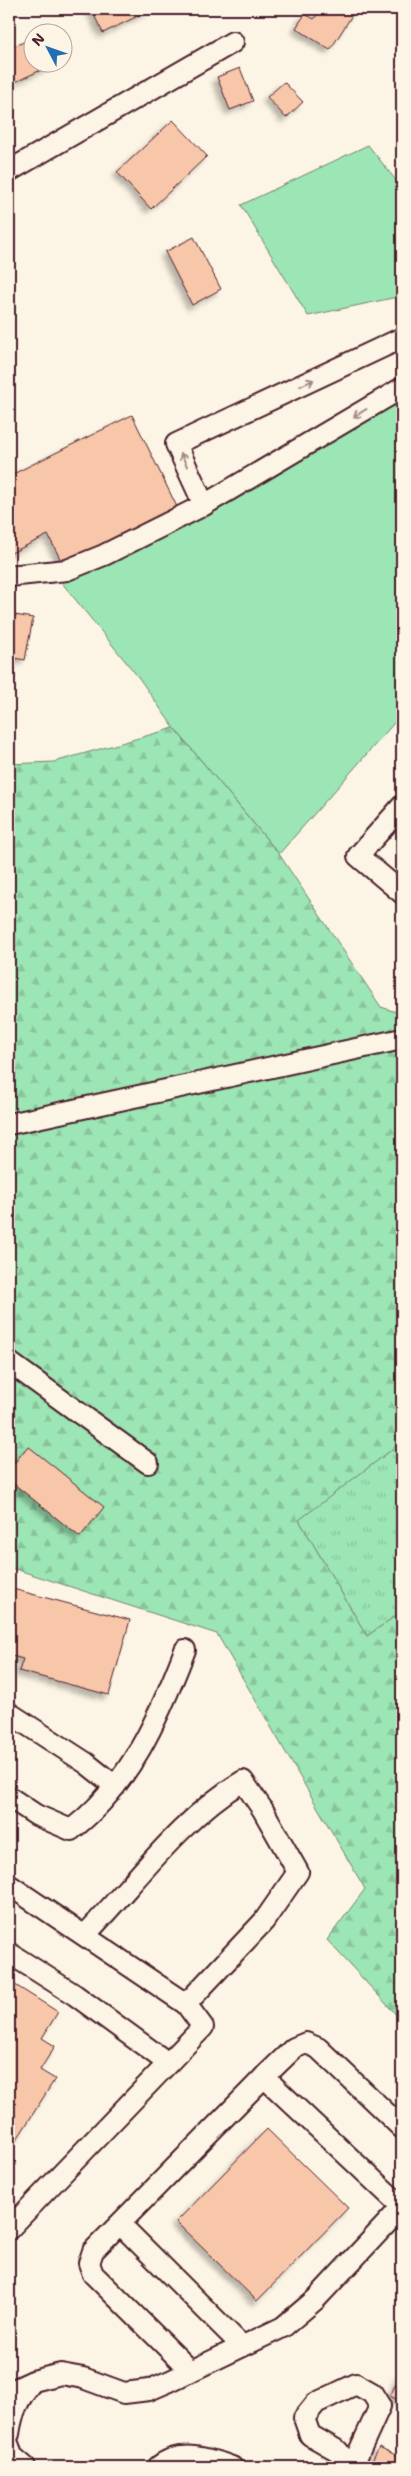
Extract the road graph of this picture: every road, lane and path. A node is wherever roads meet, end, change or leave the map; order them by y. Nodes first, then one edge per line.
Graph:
1 (233, 42) dead end
2 (9, 171) edge
3 (402, 338) edge
4 (402, 388) edge
5 (204, 504) junction
6 (9, 576) edge
7 (402, 806) edge
8 (402, 893) edge
9 (402, 1039) edge
10 (9, 1124) edge
11 (9, 1362) edge
12 (148, 1463) dead end
13 (185, 1650) dead end
14 (9, 1713) edge
15 (115, 1786) junction
16 (9, 1797) edge
17 (9, 1885) edge
18 (85, 1935) junction
19 (9, 1953) edge
20 (186, 2004) junction
21 (168, 2063) junction
22 (264, 2077) junction
23 (402, 2128) edge
24 (402, 2207) edge
25 (120, 2224) junction
26 (9, 2229) edge
27 (242, 2346) junction
28 (190, 2371) junction
29 (33, 2381) junction
30 (9, 2392) edge
31 (9, 2434) edge
32 (9, 2446) edge
33 (25, 2467) edge
34 (158, 2467) edge
35 (232, 2467) edge

1 - 2 lane
5 -> 3 lane
4 -> 5 lane
5 - 6 lane
7 - 8 lane
9 - 10 lane
11 - 12 lane
13 - 15 lane
14 - 15 lane
15 - 16 lane
17 - 18 lane
18 - 20 lane
18 - 20 lane
19 - 21 lane
20 - 21 lane
21 - 26 lane
22 - 23 lane
22 - 24 lane
22 - 25 lane
24 - 27 lane
25 - 27 lane
25 - 28 lane
27 - 28 lane
28 - 29 lane
29 - 30 lane
29 - 31 lane
32 - 33 lane
34 - 35 lane

